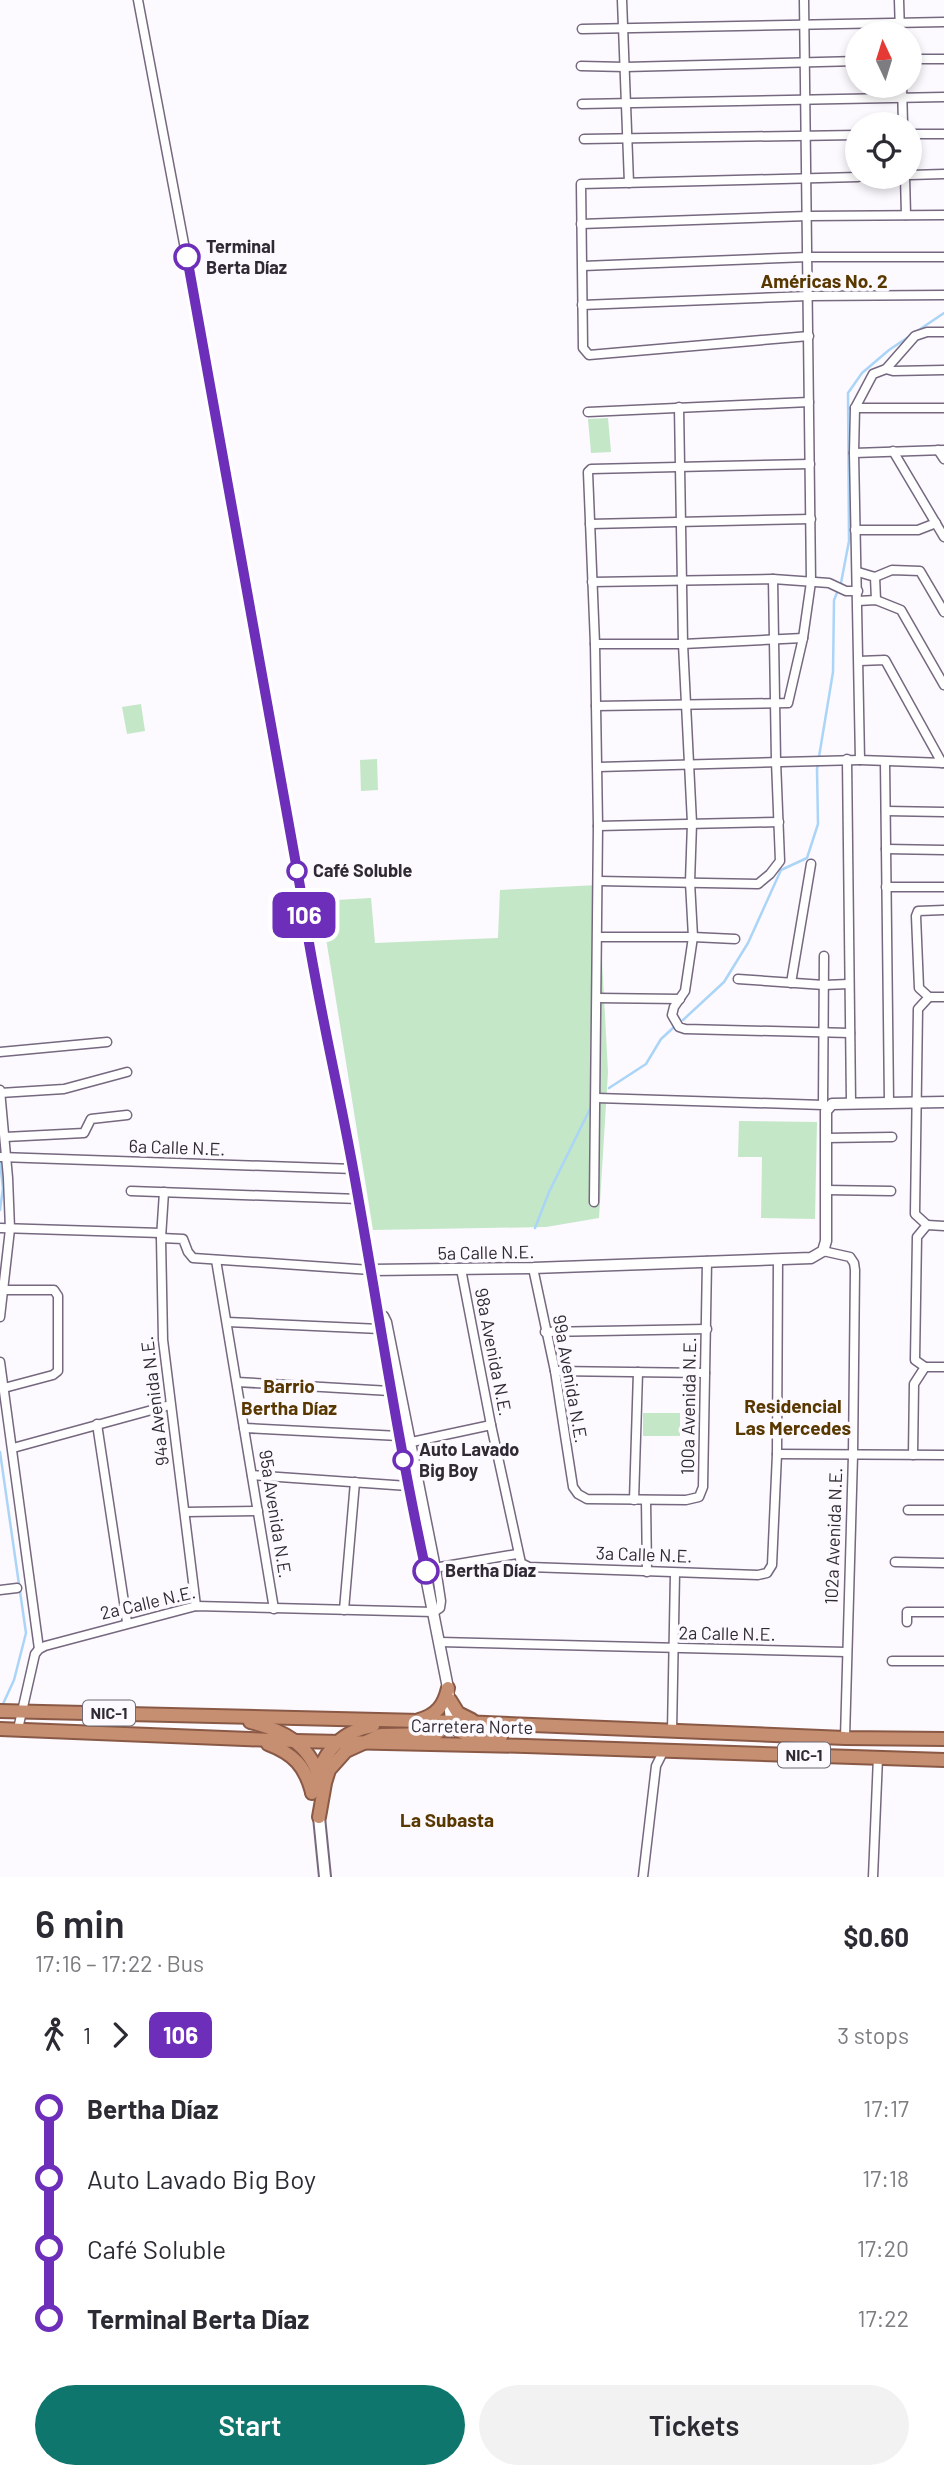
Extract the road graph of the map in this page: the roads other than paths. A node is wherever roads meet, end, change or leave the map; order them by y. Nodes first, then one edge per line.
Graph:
1 (138, 0) edge
2 (622, 0) edge
3 (804, 0) edge
4 (899, 0) edge
5 (900, 21) edge
6 (922, 22) edge
7 (944, 22) edge
8 (845, 24) edge
9 (804, 25) junction
10 (623, 28) junction
11 (582, 29) dead end
12 (922, 59) edge
13 (944, 60) edge
14 (845, 61) edge
15 (805, 63) junction
16 (581, 66) dead end
17 (625, 67) junction
18 (922, 96) edge
19 (944, 97) edge
20 (854, 98) edge
21 (806, 100) junction
22 (626, 103) junction
23 (582, 104) dead end
24 (944, 134) edge
25 (845, 135) edge
26 (922, 135) edge
27 (806, 136) junction
28 (627, 138) junction
29 (584, 139) dead end
30 (944, 174) edge
31 (922, 175) edge
32 (845, 177) edge
33 (807, 178) junction
34 (629, 183) junction
35 (905, 189) edge
36 (906, 215) junction
37 (944, 215) edge
38 (807, 216) junction
39 (582, 224) junction
40 (808, 257) junction
41 (944, 257) edge
42 (583, 265) junction
43 (944, 295) edge
44 (808, 296) junction
45 (582, 305) junction
46 (944, 332) edge
47 (809, 336) junction
48 (886, 369) junction
49 (944, 370) edge
50 (810, 402) junction
51 (679, 407) junction
52 (855, 408) junction
53 (944, 408) edge
54 (589, 412) dead end
55 (941, 450) edge
56 (893, 451) junction
57 (854, 453) junction
58 (944, 459) edge
59 (810, 464) junction
60 (680, 467) junction
61 (811, 519) junction
62 (681, 522) junction
63 (936, 523) junction
64 (590, 524) junction
65 (855, 530) junction
66 (944, 537) edge
67 (858, 572) junction
68 (875, 577) junction
69 (774, 579) junction
70 (592, 582) junction
71 (683, 582) junction
72 (811, 582) junction
73 (858, 591) junction
74 (876, 600) junction
75 (858, 601) junction
76 (944, 612) edge
77 (803, 638) junction
78 (775, 640) junction
79 (596, 644) junction
80 (683, 644) junction
81 (859, 660) junction
82 (944, 685) edge
83 (687, 704) junction
84 (776, 704) junction
85 (596, 706) junction
86 (847, 759) junction
87 (860, 760) junction
88 (776, 761) junction
89 (885, 762) junction
90 (943, 763) edge
91 (689, 764) junction
92 (597, 767) junction
93 (886, 811) junction
94 (944, 812) edge
95 (779, 822) junction
96 (692, 823) junction
97 (598, 826) junction
98 (886, 849) junction
99 (944, 850) edge
100 (811, 864) dead end
101 (599, 881) junction
102 (690, 883) junction
103 (886, 887) junction
104 (944, 887) edge
105 (944, 910) edge
106 (598, 937) junction
107 (693, 937) junction
108 (736, 939) dead end
109 (824, 956) dead end
110 (738, 979) dead end
111 (790, 983) junction
112 (849, 984) junction
113 (824, 985) junction
114 (929, 997) junction
115 (944, 997) edge
116 (597, 998) junction
117 (680, 999) junction
118 (822, 1032) junction
119 (850, 1033) junction
120 (107, 1042) dead end
121 (0, 1052) edge
122 (127, 1072) dead end
123 (0, 1092) edge
124 (597, 1098) junction
125 (916, 1102) junction
126 (944, 1102) edge
127 (851, 1103) junction
128 (888, 1103) junction
129 (825, 1107) junction
130 (127, 1115) dead end
131 (5, 1137) junction
132 (892, 1137) dead end
133 (826, 1138) junction
134 (3, 1158) edge
135 (354, 1169) junction
136 (826, 1190) junction
137 (131, 1191) dead end
138 (891, 1191) dead end
139 (164, 1192) junction
140 (359, 1199) junction
141 (594, 1202) dead end
142 (926, 1225) junction
143 (944, 1226) edge
144 (4, 1229) edge
145 (161, 1236) junction
146 (824, 1251) junction
147 (778, 1259) junction
148 (216, 1260) junction
149 (706, 1261) junction
150 (533, 1268) junction
151 (461, 1269) junction
152 (371, 1270) junction
153 (2, 1290) junction
154 (379, 1316) junction
155 (0, 1317) edge
156 (227, 1322) junction
157 (380, 1329) junction
158 (707, 1329) junction
159 (545, 1332) junction
160 (0, 1362) edge
161 (925, 1367) junction
162 (944, 1367) edge
163 (555, 1371) junction
164 (638, 1372) junction
165 (705, 1373) junction
166 (237, 1382) junction
167 (4, 1388) junction
168 (390, 1391) junction
169 (170, 1405) junction
170 (97, 1424) junction
171 (491, 1425) junction
172 (244, 1429) junction
173 (403, 1441) junction
174 (13, 1448) junction
175 (777, 1454) junction
176 (853, 1455) junction
177 (913, 1455) junction
178 (944, 1455) edge
179 (252, 1475) junction
180 (355, 1482) junction
181 (408, 1486) junction
182 (634, 1500) junction
183 (646, 1500) junction
184 (908, 1510) dead end
185 (944, 1510) edge
186 (258, 1511) junction
187 (184, 1513) junction
188 (517, 1554) junction
189 (895, 1562) dead end
190 (521, 1563) joint
191 (944, 1563) edge
192 (431, 1569) junction
193 (647, 1572) junction
194 (675, 1573) junction
195 (17, 1588) dead end
196 (0, 1590) edge
197 (196, 1606) junction
198 (274, 1609) junction
199 (344, 1610) junction
200 (434, 1612) junction
201 (944, 1612) edge
202 (127, 1622) junction
203 (907, 1622) dead end
204 (440, 1642) junction
205 (675, 1648) junction
206 (39, 1649) junction
207 (846, 1652) junction
208 (892, 1661) dead end
209 (944, 1661) edge
210 (449, 1694) junction
211 (0, 1710) edge
212 (22, 1711) junction
213 (218, 1716) junction
214 (412, 1721) junction
215 (452, 1722) junction
216 (489, 1724) junction
217 (0, 1729) edge
218 (18, 1730) junction
219 (672, 1731) junction
220 (845, 1738) junction
221 (944, 1739) edge
222 (258, 1740) junction
223 (296, 1741) junction
224 (337, 1742) junction
225 (362, 1743) junction
226 (526, 1746) junction
227 (663, 1752) junction
228 (878, 1757) junction
229 (944, 1759) edge
230 (317, 1772) junction
231 (318, 1792) junction
232 (319, 1816) joint
233 (325, 1877) edge
234 (643, 1877) edge
235 (873, 1877) edge

1 - 135 street
2 - 10 street
3 - 9 street
4 - 5 street
6 - 7 street
8 - 9 street
9 - 10 street
9 - 15 street
10 - 11 street
10 - 17 street
12 - 13 street
14 - 15 street
15 - 17 street
15 - 21 street
16 - 17 street
17 - 22 street
18 - 19 street
20 - 21 street
21 - 22 street
21 - 27 street
22 - 23 street
22 - 28 street
24 - 26 street
25 - 27 street
27 - 28 street
27 - 33 street
28 - 29 street
28 - 34 street
30 - 31 street
32 - 33 street
33 - 34 street
33 - 38 street
34 - 39 street
35 - 36 street
36 - 37 street
36 - 38 street
38 - 39 street
38 - 40 street
39 - 42 street
40 - 41 street
40 - 42 street
40 - 44 street
42 - 45 street
43 - 44 street
44 - 45 street
44 - 47 street
45 - 47 street
46 - 48 street
47 - 50 street
48 - 49 street
48 - 52 street
50 - 51 street
50 - 59 street
51 - 54 street
51 - 60 street
52 - 53 street
52 - 57 street
55 - 56 street
55 - 58 street
56 - 57 street
56 - 63 street
57 - 65 street
59 - 60 street
59 - 61 street
60 - 62 street
60 - 64 street
61 - 62 street
61 - 72 street
62 - 64 street
62 - 71 street
63 - 65 street
63 - 66 street
64 - 70 street
65 - 67 street
67 - 68 street
67 - 73 street
68 - 74 street
68 - 76 street
69 - 71 street
69 - 72 street
69 - 78 street
70 - 71 street
70 - 79 street
71 - 80 street
72 - 73 street
72 - 77 street
73 - 75 street
74 - 75 street
74 - 82 street
75 - 81 street
77 - 78 street
77 - 84 street
78 - 80 street
78 - 84 street
79 - 80 street
79 - 85 street
80 - 83 street
81 - 87 street
81 - 90 street
83 - 84 street
83 - 85 street
83 - 91 street
84 - 88 street
85 - 92 street
86 - 87 street
86 - 88 street
86 - 112 street
87 - 89 street
88 - 91 street
88 - 95 street
89 - 90 street
89 - 93 street
91 - 92 street
91 - 96 street
92 - 97 street
93 - 94 street
93 - 98 street
95 - 96 street
95 - 102 street
96 - 97 street
96 - 102 street
97 - 101 street
98 - 99 street
98 - 103 street
100 - 111 street
101 - 102 street
101 - 106 street
102 - 107 street
103 - 104 street
103 - 128 street
105 - 114 street
106 - 107 street
106 - 116 street
107 - 108 street
107 - 117 street
109 - 113 street
110 - 111 street
111 - 113 street
112 - 113 street
112 - 119 street
113 - 118 street
114 - 115 street
114 - 125 street
116 - 117 street
116 - 124 street
117 - 118 street
118 - 119 street
118 - 129 street
119 - 127 street
120 - 121 street
122 - 123 street
123 - 131 street
124 - 129 street
124 - 141 street
125 - 126 street
125 - 128 street
125 - 142 street
127 - 128 street
127 - 129 street
129 - 133 street
130 - 131 street
131 - 134 street
132 - 133 street
133 - 136 street
134 - 135 street, 6a Calle N.E.
134 - 144 street
135 - 140 street
136 - 138 street
136 - 146 street
137 - 139 street
139 - 140 street
139 - 145 street, 94a Avenida N.E.
140 - 152 street
142 - 143 street
142 - 161 street
144 - 145 street
144 - 153 street
145 - 148 street, 5a Calle N.E.
145 - 169 street, 94a Avenida N.E.
146 - 147 street, 5a Calle N.E.
146 - 176 street, 102a Avenida N.E.
147 - 149 street, 5a Calle N.E.
147 - 175 street
148 - 152 street, 5a Calle N.E.
148 - 156 street, 95a Avenida N.E.
149 - 150 street, 5a Calle N.E.
149 - 158 street, 100a Avenida N.E.
150 - 151 street, 5a Calle N.E.
150 - 159 street, 99a Avenida N.E.
151 - 152 street, 5a Calle N.E.
151 - 171 street, 98a Avenida N.E.
152 - 154 street
153 - 155 street
153 - 167 street
154 - 157 street
154 - 173 street
156 - 157 street
156 - 166 street, 95a Avenida N.E.
157 - 168 street
158 - 159 street
158 - 165 street, 100a Avenida N.E.
159 - 163 street, 99a Avenida N.E.
160 - 167 street
161 - 162 street
161 - 177 street
163 - 164 street
163 - 182 street, 99a Avenida N.E.
164 - 165 street
164 - 182 street
165 - 183 street, 100a Avenida N.E.
166 - 168 street
166 - 172 street, 95a Avenida N.E.
167 - 174 street
168 - 173 street
169 - 170 street
169 - 187 street, 94a Avenida N.E.
170 - 174 street
170 - 202 street
171 - 173 street
171 - 188 street, 98a Avenida N.E.
172 - 173 street
172 - 179 street, 95a Avenida N.E.
173 - 181 street
173 - 192 street
174 - 206 street
175 - 176 street
175 - 194 street, 3a Calle N.E.
176 - 177 street
176 - 207 street, 102a Avenida N.E.
177 - 178 street
179 - 180 street
179 - 186 street, 95a Avenida N.E.
180 - 181 street
180 - 199 street
181 - 192 street
182 - 183 street
183 - 193 street
184 - 185 street
186 - 187 street
186 - 198 street, 95a Avenida N.E.
187 - 197 street, 94a Avenida N.E.
188 - 190 street, 98a Avenida N.E.
188 - 192 street
189 - 191 street
190 - 193 street, 3a Calle N.E.
192 - 200 street
193 - 194 street, 3a Calle N.E.
194 - 205 street
195 - 196 street
197 - 198 street, 2a Calle N.E.
197 - 202 street, 2a Calle N.E.
198 - 199 street, 2a Calle N.E.
199 - 200 street, 2a Calle N.E.
200 - 204 street
201 - 203 street
202 - 206 street, 2a Calle N.E.
204 - 205 street, 2a Calle N.E.
204 - 210 street
205 - 207 street, 2a Calle N.E.
205 - 219 street
206 - 212 street
207 - 220 street, 102a Avenida N.E.
208 - 209 street
210 - 214 highway
210 - 215 street
210 - 216 highway
211 - 212 highway, Carretera Norte / NIC-1
212 - 213 highway, Carretera Norte / NIC-1
212 - 218 street
213 - 214 highway, Carretera Norte / NIC-1
213 - 223 highway
214 - 215 highway, Carretera Norte / NIC-1
214 - 224 highway
215 - 216 highway, Carretera Norte / NIC-1
215 - 225 highway
215 - 226 highway
216 - 219 highway, Carretera Norte / NIC-1
217 - 218 highway, Carretera Norte / NIC-1
218 - 222 highway, Carretera Norte / NIC-1
219 - 220 highway, Carretera Norte / NIC-1
220 - 221 highway, Carretera Norte / NIC-1
222 - 223 highway, Carretera Norte / NIC-1
222 - 231 highway
223 - 224 highway, Carretera Norte / NIC-1
223 - 230 highway
224 - 225 highway, Carretera Norte / NIC-1
224 - 230 highway
225 - 226 highway, Carretera Norte / NIC-1
225 - 231 highway
226 - 227 highway, Carretera Norte / NIC-1
227 - 228 highway, Carretera Norte / NIC-1
227 - 234 street
228 - 229 highway, Carretera Norte / NIC-1
228 - 235 street
230 - 231 highway
231 - 232 highway
232 - 233 main road

